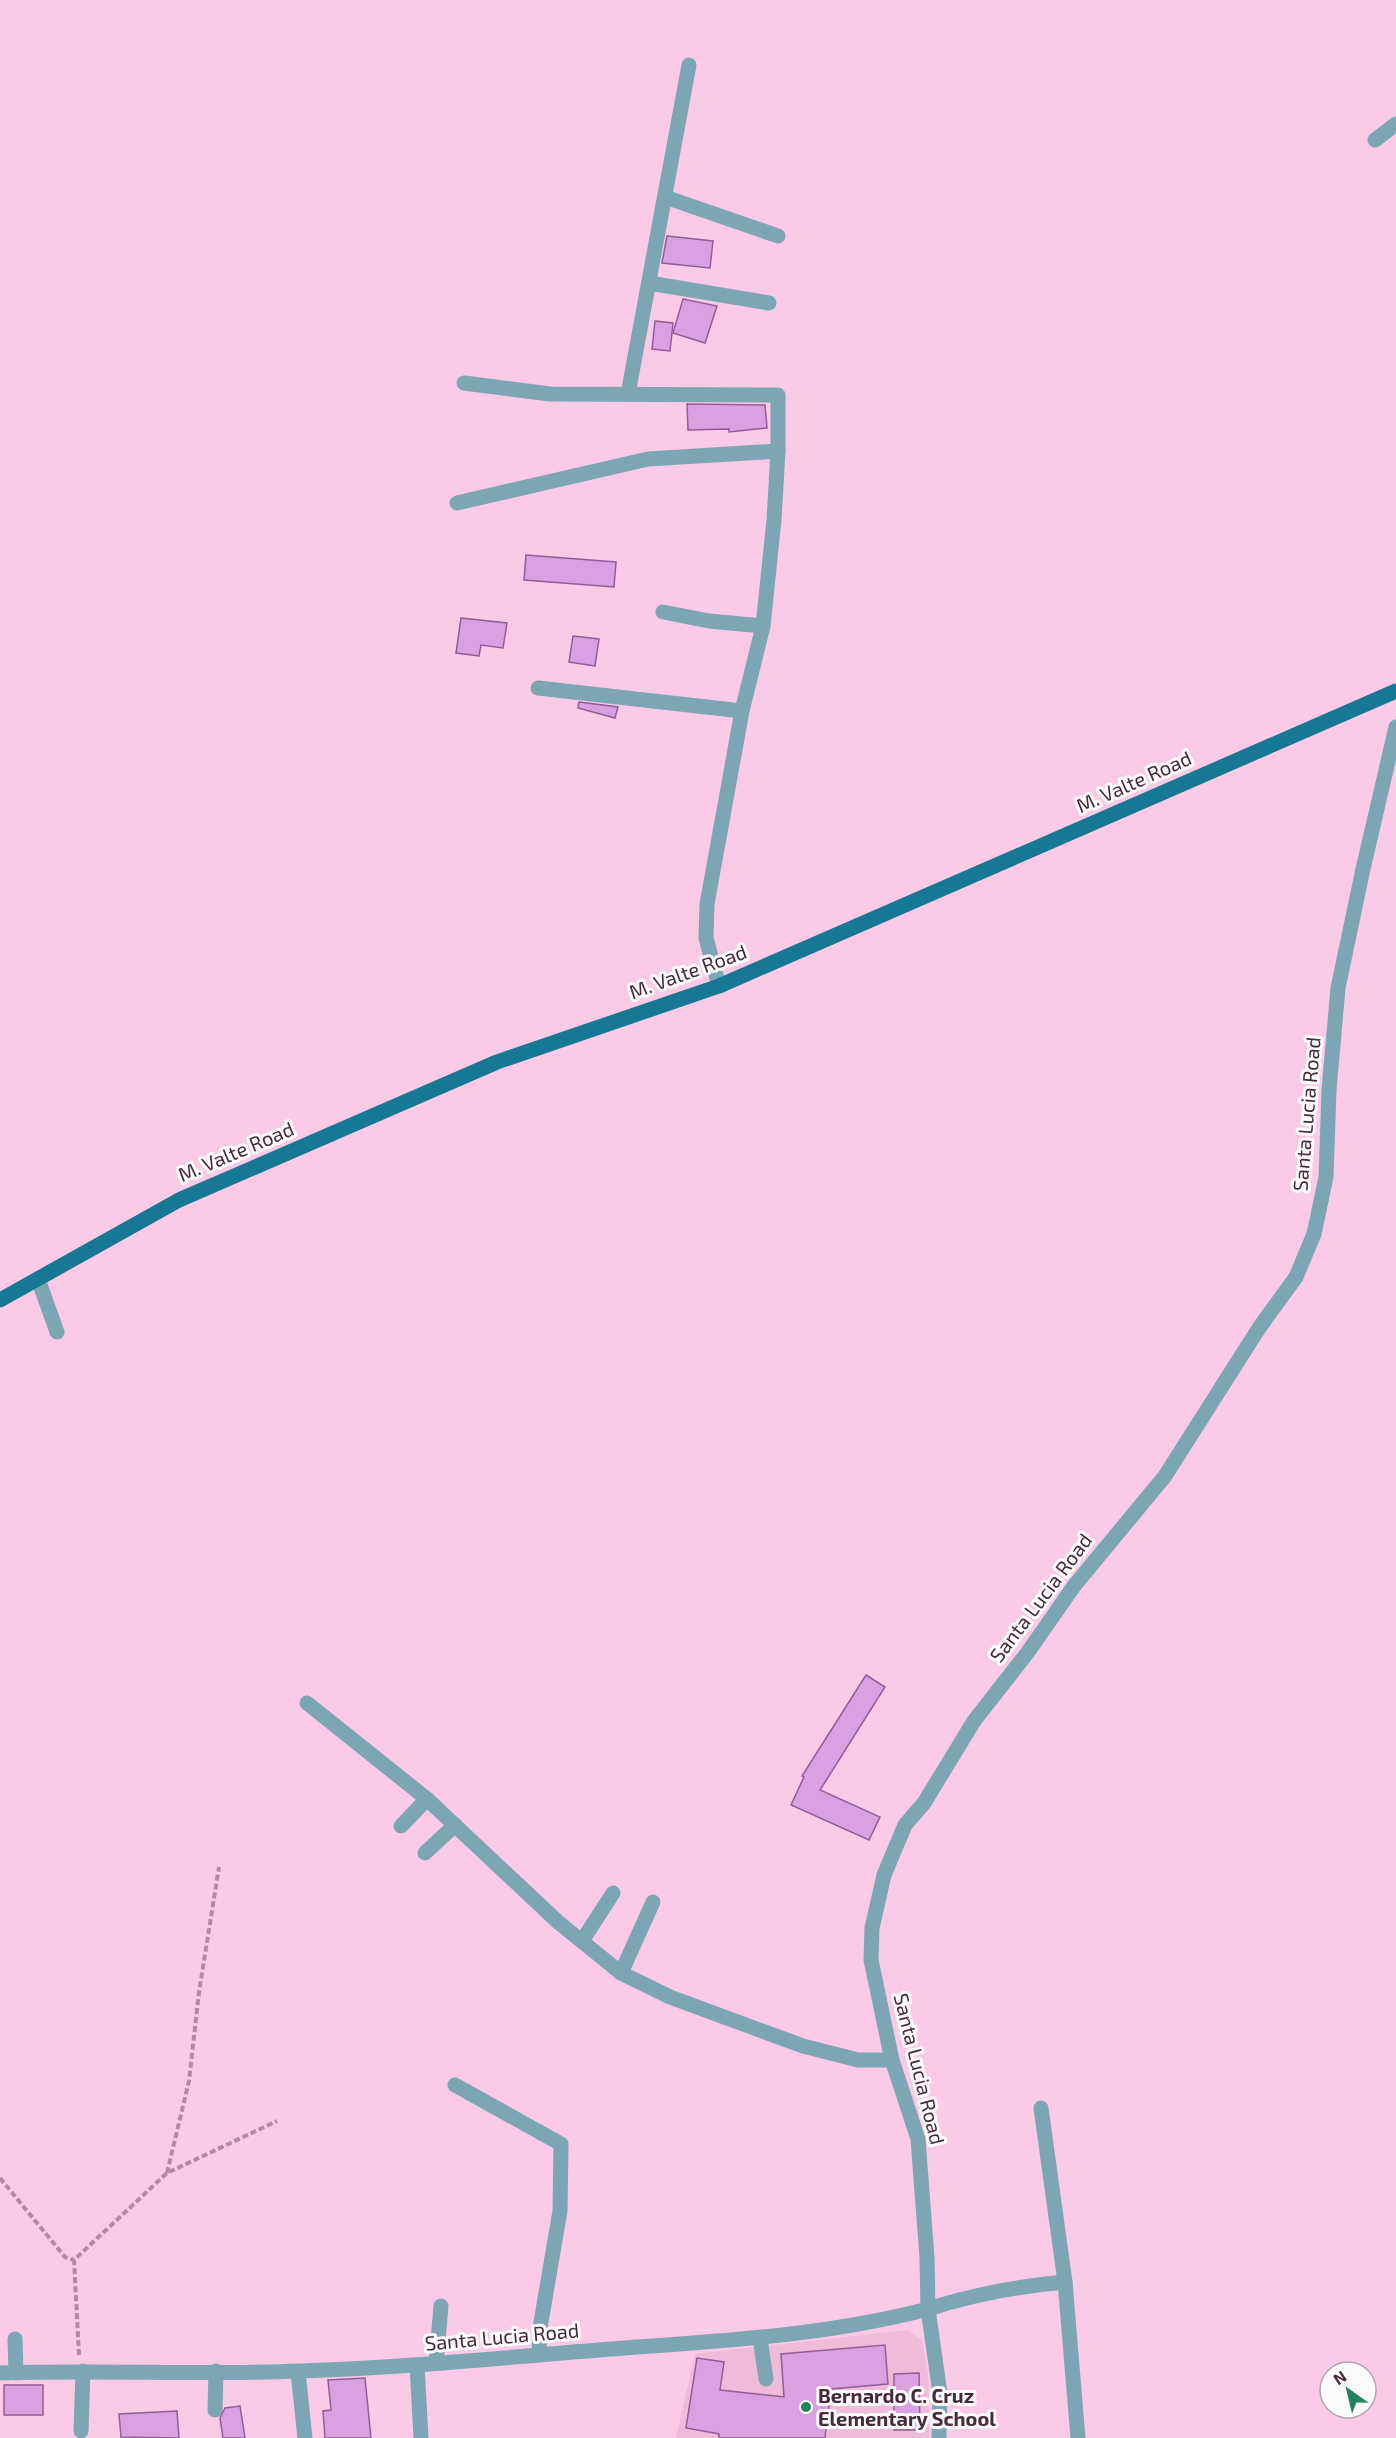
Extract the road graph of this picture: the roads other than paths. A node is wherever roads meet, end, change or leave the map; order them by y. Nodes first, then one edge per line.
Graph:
1 (689, 65) dead end
2 (1396, 124) edge
3 (1375, 140) dead end
4 (665, 197) junction
5 (778, 236) dead end
6 (649, 283) junction
7 (769, 303) dead end
8 (464, 383) dead end
9 (628, 394) junction
10 (778, 451) junction
11 (457, 503) dead end
12 (663, 612) dead end
13 (763, 626) junction
14 (538, 688) dead end
15 (1396, 691) edge
16 (742, 711) junction
17 (1396, 727) edge
18 (718, 986) junction
19 (38, 1279) junction
20 (0, 1300) edge
21 (57, 1332) dead end
22 (307, 1703) dead end
23 (427, 1799) junction
24 (454, 1825) junction
25 (401, 1826) dead end
26 (425, 1853) dead end
27 (613, 1893) dead end
28 (653, 1902) dead end
29 (582, 1941) junction
30 (621, 1973) junction
31 (892, 2060) junction
32 (455, 2085) dead end
33 (1041, 2108) dead end
34 (1065, 2282) junction
35 (441, 2306) dead end
36 (928, 2309) junction
37 (760, 2338) junction
38 (15, 2339) dead end
39 (539, 2355) junction
40 (436, 2363) junction
41 (417, 2365) junction
42 (81, 2371) junction
43 (216, 2371) junction
44 (298, 2372) junction
45 (8, 2373) edge
46 (766, 2379) dead end
47 (215, 2410) dead end
48 (81, 2431) dead end
49 (305, 2438) edge
50 (421, 2438) edge
51 (939, 2438) edge
52 (1078, 2438) edge

1 - 4 street
2 - 3 street
4 - 5 street
4 - 6 street
6 - 7 street
6 - 9 street
8 - 9 street
9 - 10 street
10 - 11 street
10 - 13 street
12 - 13 street
13 - 16 street
14 - 16 street
15 - 18 main road, M. Valte Road
16 - 18 street
17 - 31 street, Santa Lucia Road
18 - 19 main road, M. Valte Road
19 - 20 main road, M. Valte Road
19 - 21 street
22 - 23 street
23 - 24 street
23 - 25 street
24 - 26 street
24 - 29 street
27 - 29 street
28 - 30 street
29 - 30 street
30 - 31 street
31 - 36 street, Santa Lucia Road
32 - 39 street
33 - 34 street
34 - 36 street
34 - 52 street
35 - 40 street
36 - 37 street, Santa Lucia Road
36 - 51 street
37 - 39 street, Santa Lucia Road
37 - 46 street
38 - 45 street
39 - 40 street, Santa Lucia Road
40 - 41 street, Santa Lucia Road
41 - 44 street, Santa Lucia Road
41 - 50 street
42 - 43 street, Santa Lucia Road
42 - 45 street, Santa Lucia Road
42 - 48 street
43 - 44 street, Santa Lucia Road
43 - 47 street
44 - 49 street

